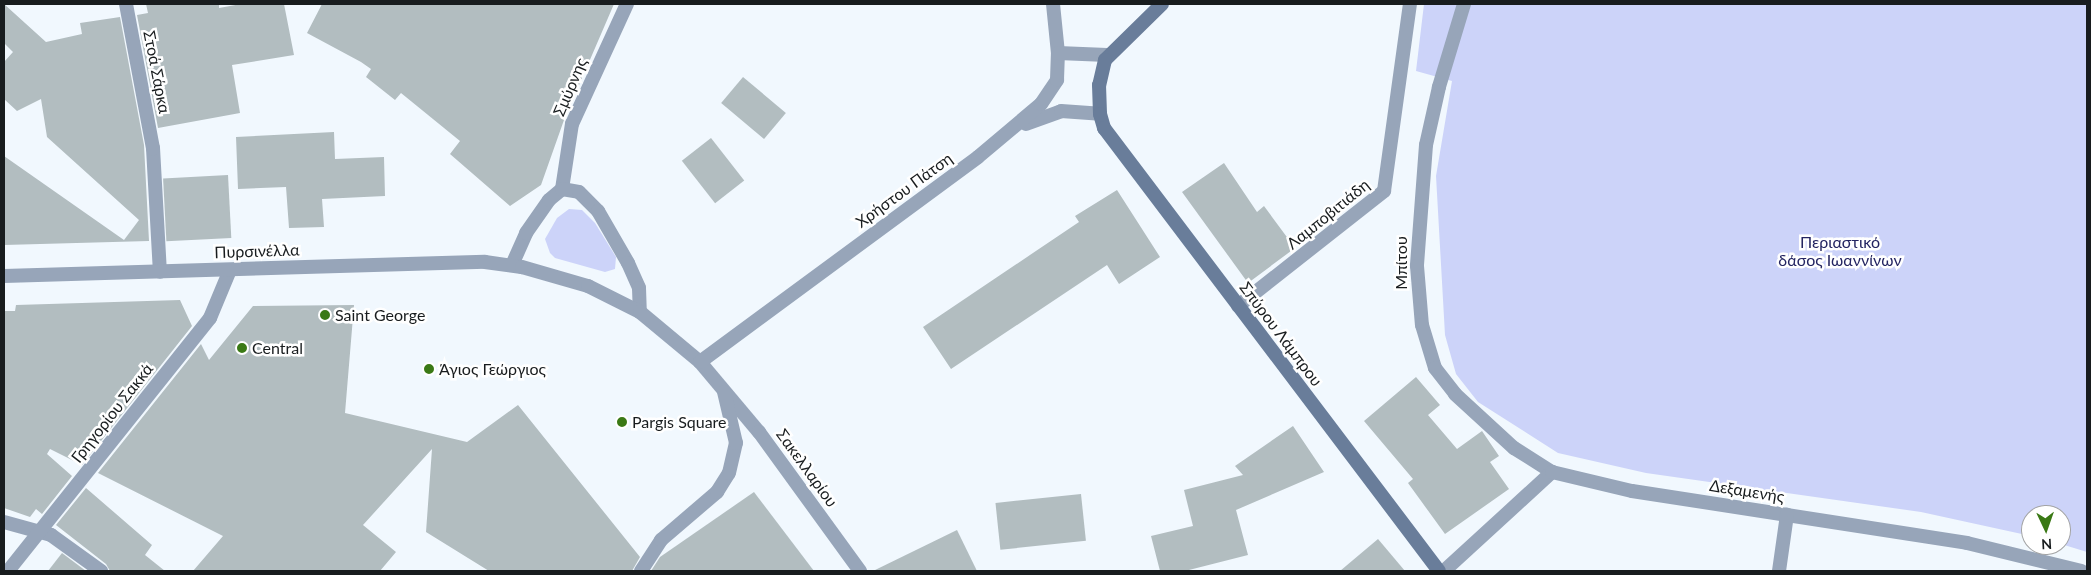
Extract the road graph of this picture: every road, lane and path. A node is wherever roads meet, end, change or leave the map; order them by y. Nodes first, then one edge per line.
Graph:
1 (126, 4) edge
2 (626, 4) edge
3 (1053, 4) edge
4 (1162, 4) edge
5 (1410, 4) edge
6 (1464, 4) edge
7 (1058, 53) junction
8 (1107, 55) junction
9 (1100, 114) junction
10 (978, 157) junction
11 (562, 189) junction
12 (512, 265) junction
13 (230, 270) junction
14 (160, 272) junction
15 (4, 276) edge
16 (1238, 306) junction
17 (640, 312) junction
18 (700, 362) junction
19 (723, 387) junction
20 (1552, 472) junction
21 (1787, 515) junction
22 (4, 522) edge
23 (41, 531) junction
24 (8, 571) edge
25 (101, 571) edge
26 (641, 571) edge
27 (860, 571) edge
28 (1439, 571) edge
29 (1444, 571) edge
30 (1779, 571) edge
31 (2082, 571) edge

1 - 14 street, Στοά Σάρκα
2 - 11 street, Σμύρνης
3 - 7 street, Χρήστου Πάτση
4 - 8 main road
5 - 16 street, Λαμποβιτιάδη
6 - 20 street, Μπίτου
7 - 8 street
7 - 10 street, Χρήστου Πάτση
8 - 9 main road
9 - 10 street
9 - 16 main road, Σπύρου Λάμπρου
10 - 18 street, Χρήστου Πάτση
11 - 12 street
11 - 17 street
12 - 13 street, Πυρσινέλλα
12 - 17 street, Πυρσινέλλα
13 - 14 street, Πυρσινέλλα
13 - 23 street, Γρηγορίου Σακκά
14 - 15 street, Πυρσινέλλα
16 - 28 main road, Σπύρου Λάμπρου
17 - 18 street, Σακελλαρίου
18 - 19 street, Σακελλαρίου
19 - 26 street
19 - 27 street, Σακελλαρίου
20 - 21 street, Δεξαμενής
20 - 29 street
21 - 30 street
21 - 31 street, Δεξαμενής
22 - 23 street
23 - 24 street, Γρηγορίου Σακκά
23 - 25 street

